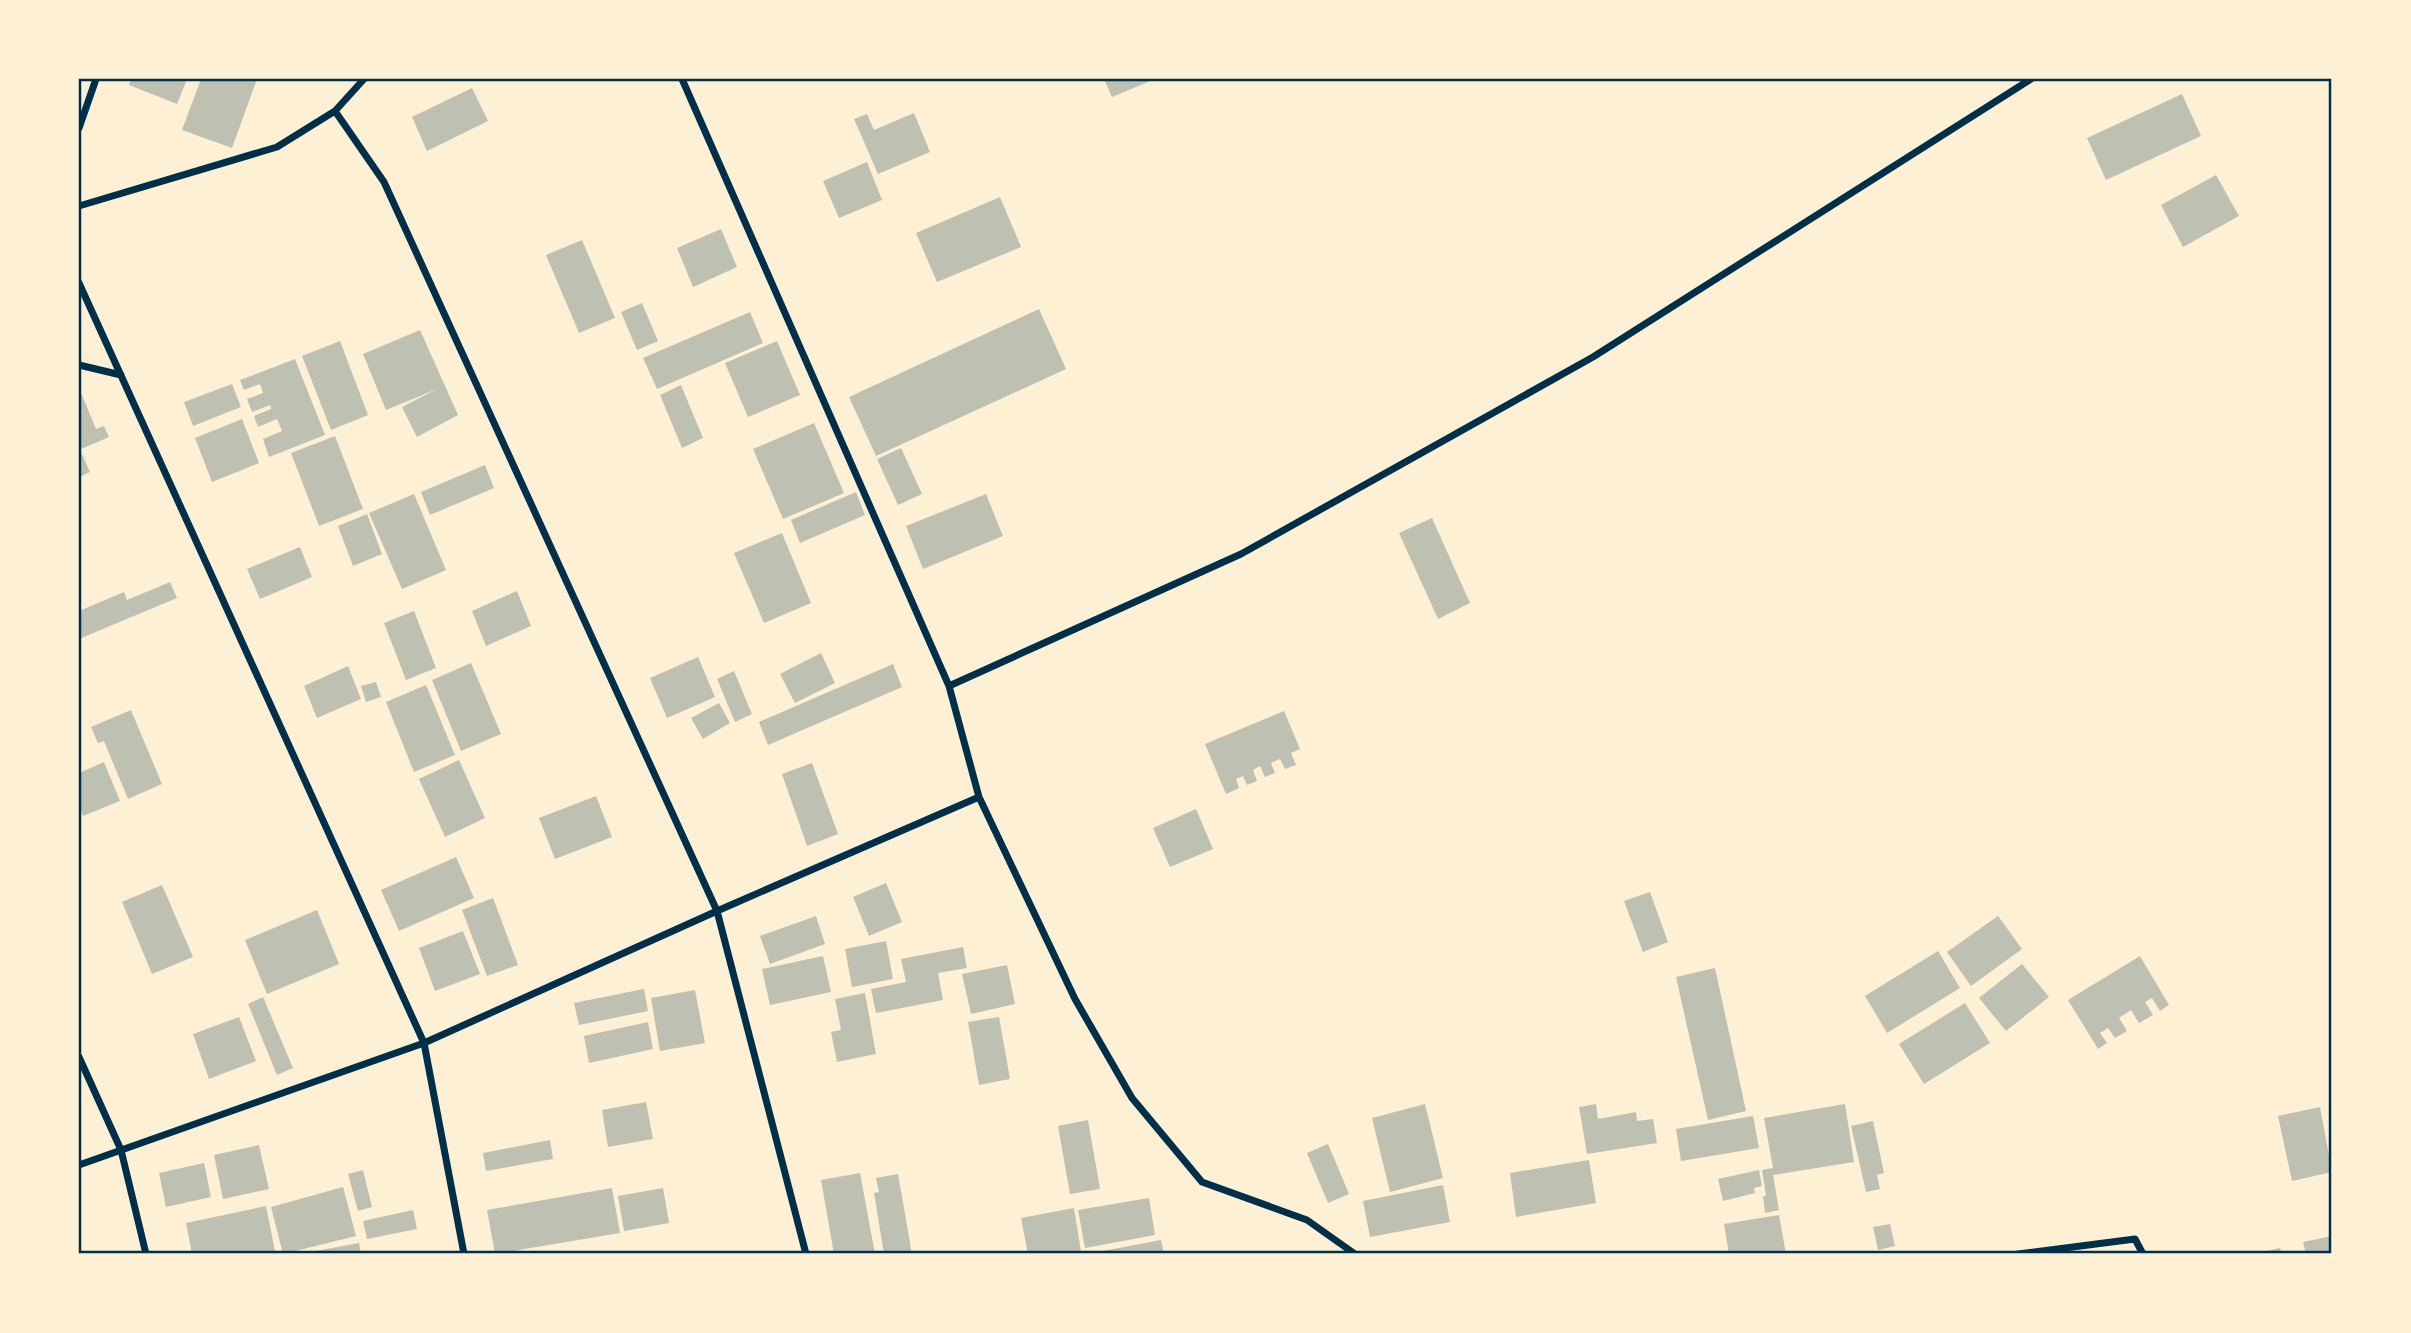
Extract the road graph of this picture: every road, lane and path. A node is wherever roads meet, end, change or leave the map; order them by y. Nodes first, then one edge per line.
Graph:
1 (96, 79) edge
2 (364, 79) edge
3 (682, 79) edge
4 (2031, 79) edge
5 (335, 111) junction
6 (79, 128) edge
7 (79, 206) edge
8 (79, 283) edge
9 (79, 365) edge
10 (121, 375) junction
11 (949, 686) junction
12 (979, 797) junction
13 (717, 911) junction
14 (424, 1042) junction
15 (79, 1057) edge
16 (121, 1150) junction
17 (79, 1165) edge
18 (146, 1254) edge
19 (464, 1254) edge
20 (806, 1254) edge
21 (1355, 1254) edge
22 (2018, 1254) edge
23 (2143, 1254) edge

1 - 6 street
2 - 5 street
3 - 11 street
4 - 11 street
5 - 7 street
5 - 13 street
8 - 10 street
9 - 10 street
10 - 14 street
11 - 12 street
12 - 13 street
12 - 21 street
13 - 14 street
13 - 20 street
14 - 16 street
14 - 19 street
15 - 16 street
16 - 17 street
16 - 18 street
22 - 23 street

